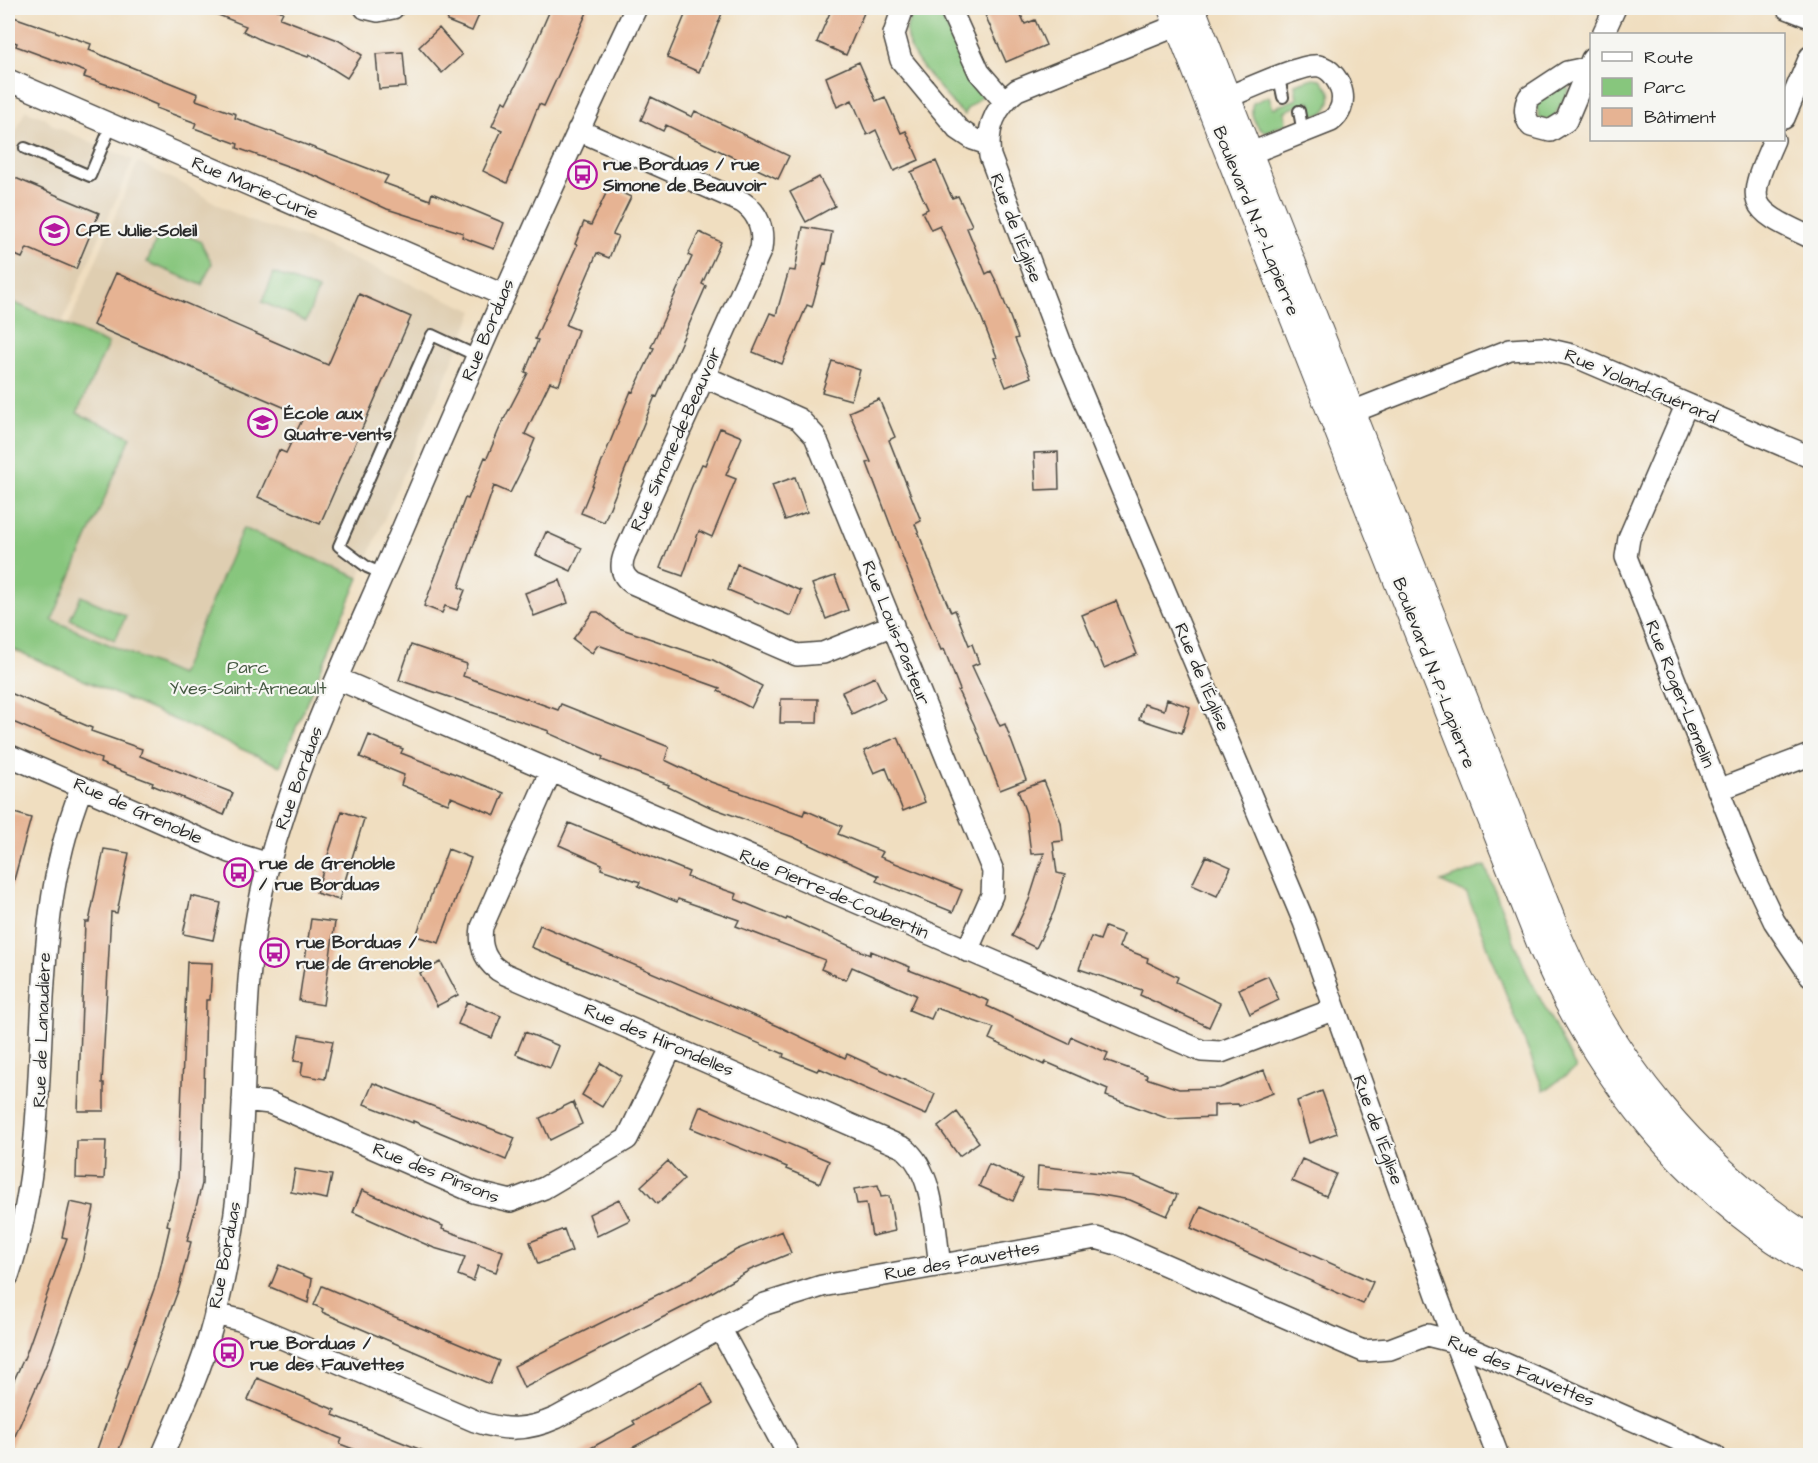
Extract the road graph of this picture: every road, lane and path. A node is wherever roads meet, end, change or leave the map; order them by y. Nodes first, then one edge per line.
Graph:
1 (365, 8) edge
2 (393, 8) edge
3 (636, 8) edge
4 (903, 8) edge
5 (950, 8) edge
6 (1615, 8) edge
7 (1787, 8) edge
8 (1185, 14) edge
9 (1810, 17) edge
10 (1603, 33) edge
11 (1810, 57) edge
12 (8, 80) edge
13 (1228, 98) junction
14 (1004, 101) junction
15 (1299, 111) dead end
16 (1785, 116) edge
17 (111, 126) junction
18 (578, 130) junction
19 (1303, 133) junction
20 (1774, 141) edge
21 (988, 144) junction
22 (25, 148) dead end
23 (1241, 157) junction
24 (1810, 237) edge
25 (503, 295) junction
26 (477, 356) junction
27 (703, 376) junction
28 (1686, 406) junction
29 (1343, 416) junction
30 (1810, 457) edge
31 (383, 574) junction
32 (893, 625) junction
33 (338, 679) junction
34 (8, 755) edge
35 (1810, 755) edge
36 (550, 773) junction
37 (82, 787) junction
38 (1718, 790) junction
39 (268, 864) junction
40 (968, 951) junction
41 (1810, 975) edge
42 (1335, 1009) junction
43 (672, 1046) junction
44 (243, 1100) junction
45 (1810, 1239) edge
46 (1810, 1262) edge
47 (940, 1265) junction
48 (8, 1276) edge
49 (215, 1314) junction
50 (720, 1328) junction
51 (1455, 1342) junction
52 (162, 1455) edge
53 (789, 1455) edge
54 (1498, 1455) edge
55 (1715, 1455) edge

1 - 2 street
3 - 18 street, Rue Borduas
4 - 21 street
5 - 14 street
6 - 10 street
7 - 9 street
8 - 13 street, Boulevard N.-P.-Lapierre
8 - 14 street, Rue de l'Église
8 - 23 street, Boulevard N.-P.-Lapierre
11 - 16 street
12 - 17 street, Rue Marie-Curie
13 - 19 street
13 - 23 street, Boulevard N.-P.-Lapierre
14 - 21 street, Rue de l'Église
15 - 19 lane
17 - 22 lane
17 - 25 street, Rue Marie-Curie
18 - 25 street, Rue Borduas
18 - 27 street, Rue Simone-de-Beauvoir
19 - 23 street
20 - 24 street
21 - 42 street, Rue de l'Église
23 - 29 street, Boulevard N.-P.-Lapierre
25 - 26 street, Rue Borduas
26 - 31 street, Rue Borduas
26 - 31 lane
27 - 32 street, Rue Louis-Pasteur
27 - 32 street, Rue Simone-de-Beauvoir
28 - 29 street, Rue Yoland-Guérard
28 - 30 street, Rue Yoland-Guérard
28 - 38 street, Rue Roger-Lemelin
29 - 45 street, Boulevard N.-P.-Lapierre
29 - 46 street, Boulevard N.-P.-Lapierre
31 - 33 street, Rue Borduas
32 - 40 street, Rue Louis-Pasteur
33 - 36 street, Rue Pierre-de-Coubertin
33 - 39 street, Rue Borduas
34 - 37 street, Rue de Grenoble
35 - 38 street
36 - 40 street, Rue Pierre-de-Coubertin
36 - 43 street, Rue des Hirondelles
37 - 39 street, Rue de Grenoble
37 - 48 street, Rue de Lanaudière
38 - 41 street, Rue Roger-Lemelin
39 - 44 street, Rue Borduas
40 - 42 street, Rue Pierre-de-Coubertin
42 - 51 street, Rue de l'Église
43 - 44 street, Rue des Pinsons
43 - 47 street, Rue des Hirondelles
44 - 49 street, Rue Borduas
47 - 50 street, Rue des Fauvettes
47 - 51 street, Rue des Fauvettes
49 - 50 street, Rue des Fauvettes
49 - 52 street, Rue Borduas
50 - 53 street
51 - 54 street, Rue de l'Église
51 - 55 street, Rue des Fauvettes

